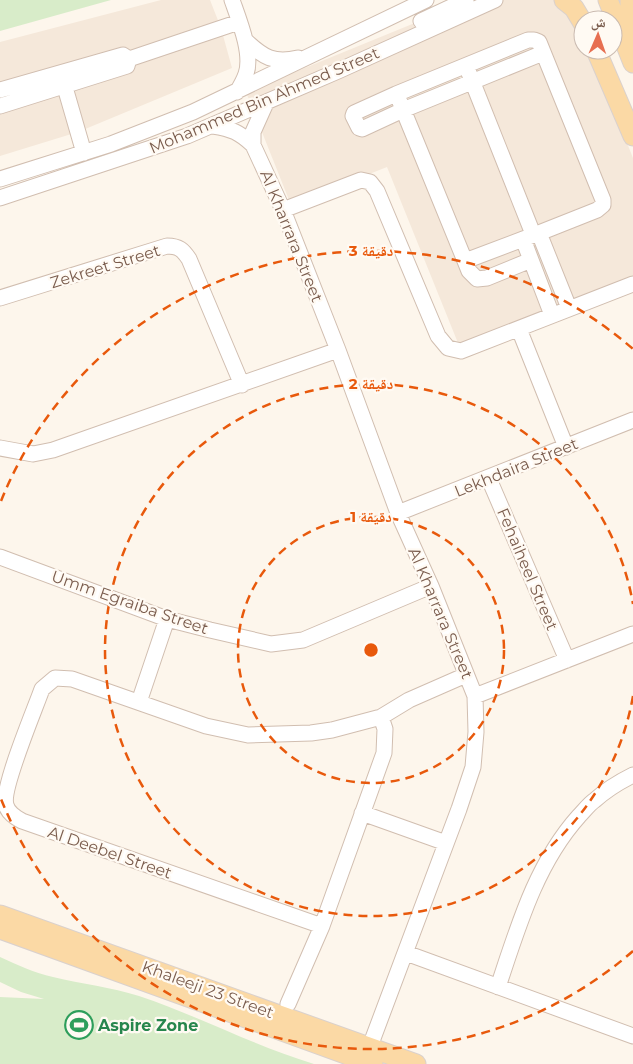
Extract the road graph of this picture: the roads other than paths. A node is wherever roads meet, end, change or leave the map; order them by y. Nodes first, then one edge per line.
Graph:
1 (232, 0) edge
2 (426, 0) edge
3 (466, 0) edge
4 (495, 0) edge
5 (564, 0) edge
6 (608, 0) edge
7 (630, 0) edge
8 (575, 10) edge
9 (239, 22) junction
10 (633, 35) edge
11 (246, 41) junction
12 (376, 53) junction
13 (543, 53) junction
14 (314, 54) junction
15 (623, 57) edge
16 (600, 60) edge
17 (633, 63) edge
18 (466, 66) junction
19 (633, 72) edge
20 (62, 80) junction
21 (473, 82) junction
22 (0, 90) edge
23 (237, 92) junction
24 (396, 94) junction
25 (266, 103) junction
26 (0, 106) edge
27 (403, 110) junction
28 (213, 126) junction
29 (633, 136) edge
30 (254, 145) junction
31 (84, 153) junction
32 (0, 179) edge
33 (0, 198) edge
34 (282, 210) junction
35 (531, 235) junction
36 (531, 260) junction
37 (465, 261) junction
38 (633, 284) edge
39 (0, 298) edge
40 (569, 308) junction
41 (552, 315) junction
42 (519, 329) junction
43 (338, 350) junction
44 (242, 385) junction
45 (633, 420) edge
46 (566, 447) junction
47 (0, 448) edge
48 (489, 479) junction
49 (398, 513) junction
50 (0, 557) edge
51 (431, 586) junction
52 (167, 619) junction
53 (633, 634) edge
54 (567, 660) junction
55 (466, 675) junction
56 (476, 696) junction
57 (139, 702) junction
58 (381, 717) junction
59 (633, 775) edge
60 (362, 813) junction
61 (446, 843) junction
62 (0, 915) edge
63 (322, 926) junction
64 (0, 929) edge
65 (406, 953) junction
66 (498, 987) junction
67 (288, 1004) dead end
68 (633, 1036) edge
69 (369, 1057) edge
70 (416, 1064) edge

1 - 9 street
2 - 14 street, Mohammed Bin Ahmed Street
3 - 12 street
4 - 12 street, Mohammed Bin Ahmed Street
5 - 8 main road
6 - 17 main road
7 - 10 main road
9 - 11 street
9 - 20 street
11 - 14 street
11 - 23 street
12 - 25 street, Mohammed Bin Ahmed Street
13 - 18 street
13 - 21 street
13 - 35 street
14 - 23 street, Mohammed Bin Ahmed Street
15 - 19 main road
16 - 29 main road
18 - 21 street
18 - 24 street
20 - 22 street
20 - 26 street
20 - 31 street
21 - 27 street
21 - 35 street
23 - 31 street, Mohammed Bin Ahmed Street
24 - 27 street
24 - 27 street
25 - 28 street, Mohammed Bin Ahmed Street
25 - 30 street
27 - 37 street
28 - 30 street
28 - 33 street, Mohammed Bin Ahmed Street
30 - 34 street, Al Kharrara Street
31 - 32 street, Mohammed Bin Ahmed Street
34 - 42 street
34 - 43 street, Al Kharrara Street
35 - 36 street
35 - 37 street
35 - 40 street
36 - 37 street
36 - 41 street
38 - 40 street
39 - 44 street, Zekreet Street
40 - 41 street
41 - 42 street
42 - 46 street
43 - 44 street
43 - 49 street, Al Kharrara Street
44 - 47 street
45 - 46 street, Lekhdaira Street
46 - 48 street, Lekhdaira Street
48 - 49 street, Lekhdaira Street
48 - 54 street, Fehaiheel Street
49 - 51 street, Al Kharrara Street
50 - 52 street, Umm Egraiba Street
51 - 52 street, Umm Egraiba Street
51 - 55 street, Al Kharrara Street
52 - 57 street
53 - 54 street
54 - 56 street
55 - 56 street, Al Kharrara Street
55 - 58 street, Al Deebel Street
56 - 61 street, Al Kharrara Street
57 - 58 street, Al Deebel Street
57 - 63 street, Al Deebel Street
58 - 60 street
59 - 66 street
60 - 61 street
60 - 63 street
61 - 65 street, Al Kharrara Street
62 - 69 main road, Khaleeji 23 Street
63 - 67 street
64 - 69 main road, Khaleeji 23 Street
65 - 66 street
65 - 69 street, Al Kharrara Street
66 - 68 street
69 - 70 main road, Khaleeji 23 Street

